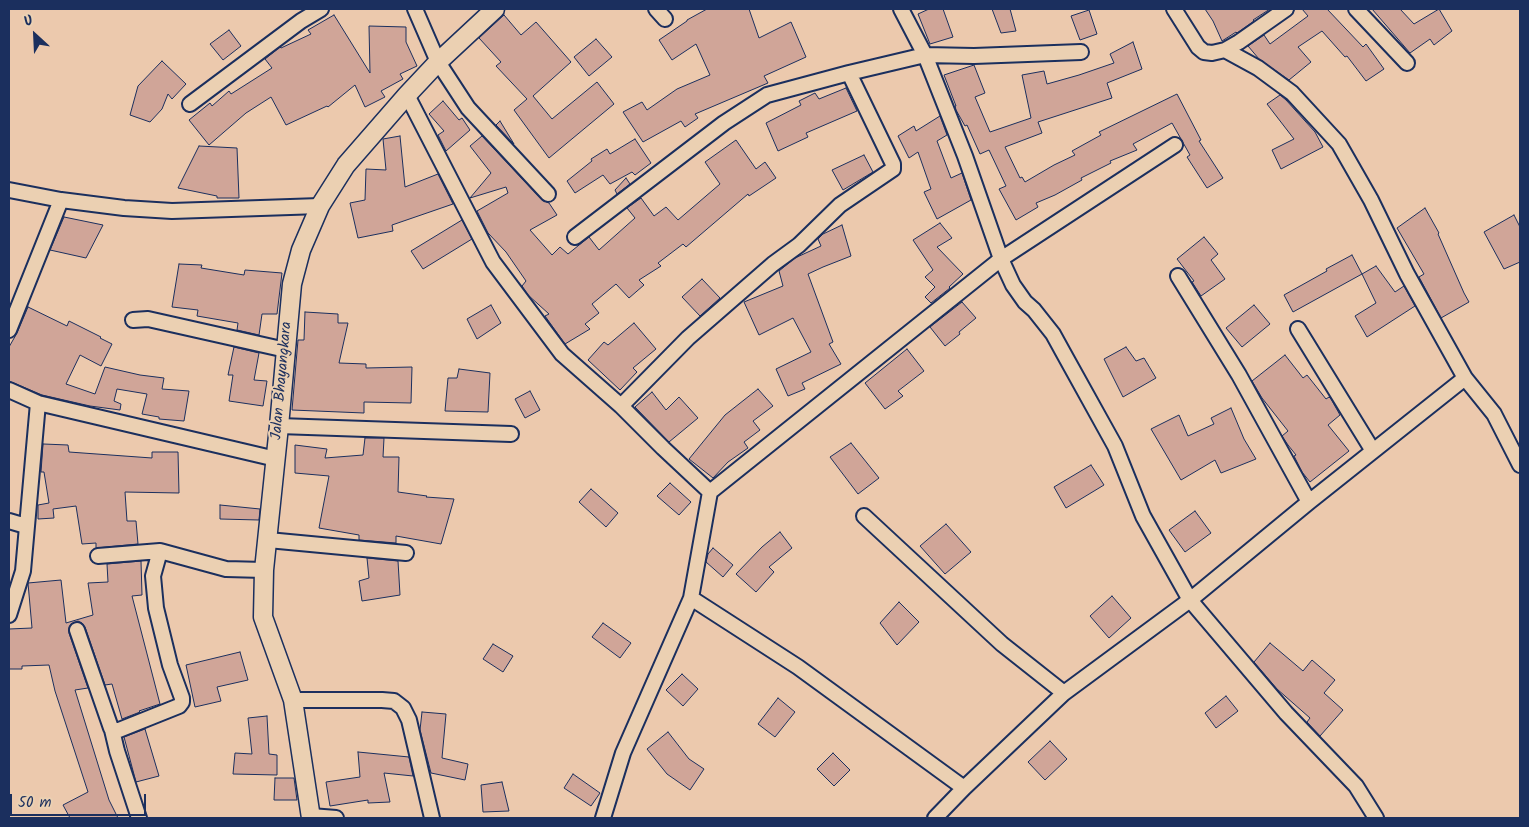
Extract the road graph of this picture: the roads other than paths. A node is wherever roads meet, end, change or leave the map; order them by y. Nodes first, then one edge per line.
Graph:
1 (321, 9) edge
2 (416, 9) edge
3 (495, 9) edge
4 (901, 9) edge
5 (1174, 9) edge
6 (1286, 9) edge
7 (1356, 9) edge
8 (1225, 50) junction
9 (1082, 52) dead end
10 (925, 55) junction
11 (438, 62) junction
12 (1407, 63) dead end
13 (849, 73) junction
14 (407, 94) junction
15 (190, 104) dead end
16 (1175, 145) dead end
17 (9, 190) edge
18 (548, 194) dead end
19 (61, 200) junction
20 (320, 206) junction
21 (575, 237) dead end
22 (1001, 258) junction
23 (1178, 276) dead end
24 (133, 320) dead end
25 (1298, 329) dead end
26 (9, 330) edge
27 (286, 350) junction
28 (1465, 378) junction
29 (9, 390) edge
30 (38, 403) junction
31 (621, 406) junction
32 (279, 426) junction
33 (511, 434) dead end
34 (1373, 451) junction
35 (276, 459) junction
36 (1520, 465) edge
37 (710, 492) junction
38 (1309, 502) junction
39 (864, 516) dead end
40 (9, 521) edge
41 (26, 526) junction
42 (268, 540) junction
43 (160, 551) junction
44 (406, 553) dead end
45 (98, 556) dead end
46 (264, 570) junction
47 (691, 598) junction
48 (1190, 600) junction
49 (9, 615) edge
50 (77, 630) dead end
51 (1064, 693) junction
52 (293, 700) junction
53 (112, 730) junction
54 (964, 788) junction
55 (311, 817) edge
56 (139, 818) edge
57 (336, 818) edge
58 (432, 818) edge
59 (604, 818) edge
60 (935, 818) edge
61 (1376, 818) edge

1 - 15 street
2 - 11 street
3 - 11 street, Jalan Bhayangkara
4 - 10 street
5 - 8 street
6 - 8 street
7 - 12 street
8 - 28 street
9 - 10 street
10 - 13 street
10 - 22 street
11 - 14 street, Jalan Bhayangkara
11 - 18 street
13 - 21 street
13 - 31 street
14 - 20 street, Jalan Bhayangkara
14 - 31 street
16 - 22 street
17 - 19 street
19 - 20 street
19 - 26 street
20 - 27 street, Jalan Bhayangkara
22 - 37 street
22 - 48 street
23 - 38 street
24 - 27 street
25 - 34 street
27 - 32 street, Jalan Bhayangkara
28 - 34 street
28 - 36 street
29 - 30 street
30 - 35 street
30 - 41 street
31 - 37 street
32 - 33 street
32 - 35 street, Jalan Bhayangkara
34 - 38 street
35 - 42 street, Jalan Bhayangkara
37 - 47 street
38 - 48 street
39 - 51 street
40 - 41 street
41 - 49 street
42 - 44 street
42 - 46 street, Jalan Bhayangkara
43 - 45 street
43 - 46 street
43 - 53 street
46 - 52 street, Jalan Bhayangkara
47 - 54 street
47 - 59 street
48 - 51 street
48 - 61 street
50 - 53 street
51 - 54 street
52 - 55 street, Jalan Bhayangkara
52 - 58 street
53 - 56 street
54 - 60 street
55 - 57 street

